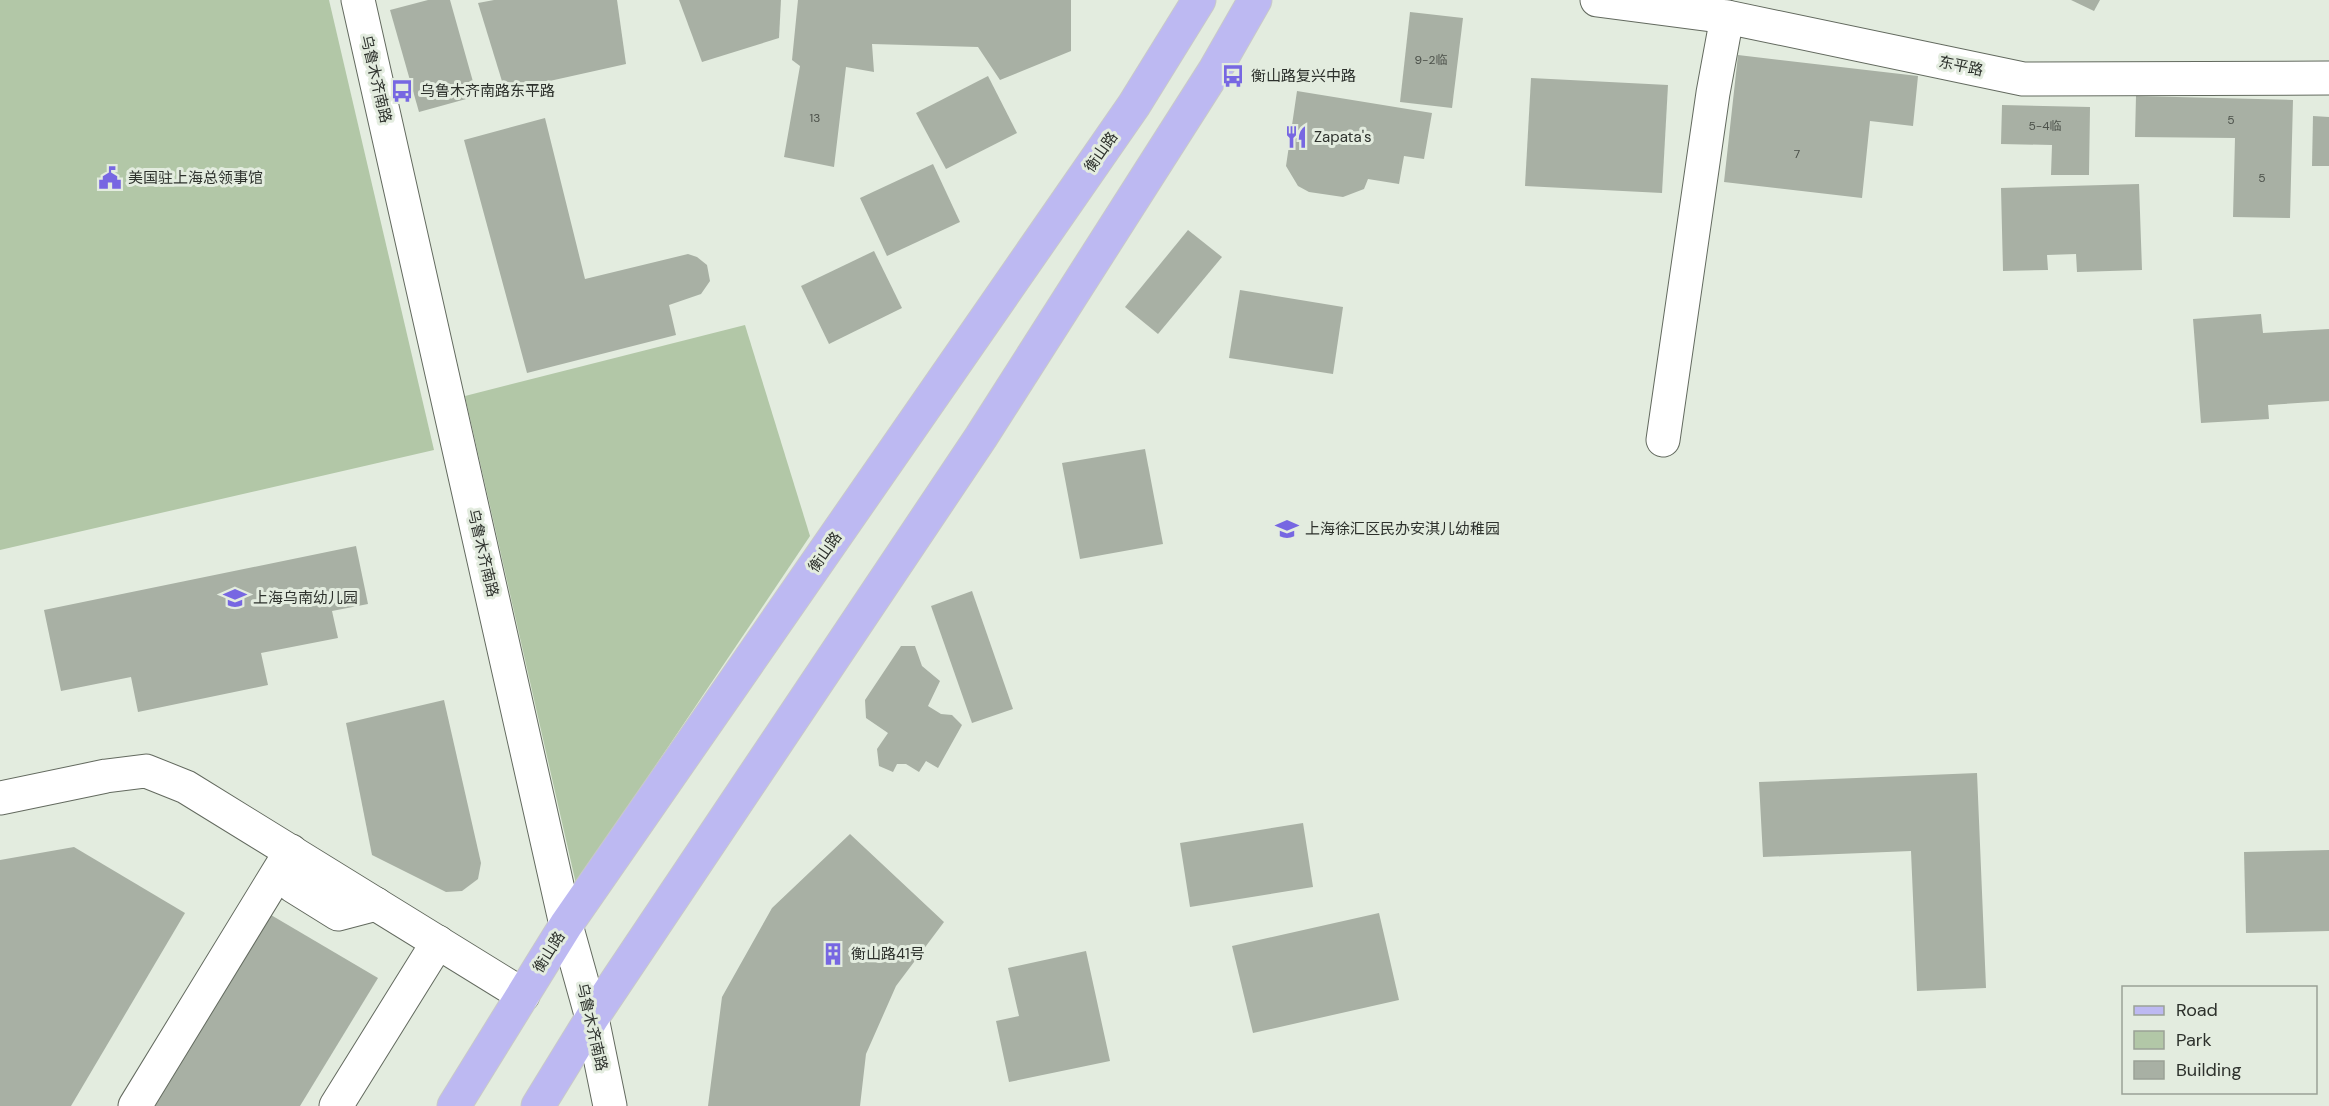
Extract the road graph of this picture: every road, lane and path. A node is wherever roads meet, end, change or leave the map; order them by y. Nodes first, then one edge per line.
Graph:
1 (358, 0) edge
2 (1199, 0) edge
3 (1255, 0) edge
4 (1597, 0) edge
5 (1727, 17) junction
6 (2329, 78) edge
7 (1663, 440) dead end
8 (0, 798) edge
9 (291, 851) junction
10 (293, 886) dead end
11 (376, 904) junction
12 (566, 925) junction
13 (438, 942) junction
14 (523, 995) junction
15 (592, 1018) junction
16 (135, 1106) edge
17 (336, 1106) edge
18 (454, 1106) edge
19 (538, 1106) edge
20 (610, 1106) edge

1 - 12 street, 乌鲁木齐南路
2 - 12 main road, 衡山路
3 - 15 main road
4 - 5 street, 东平路
5 - 6 street, 东平路
5 - 7 street
8 - 9 street
9 - 11 street
9 - 16 street
10 - 11 street
11 - 13 street
12 - 14 main road, 衡山路
12 - 15 street, 乌鲁木齐南路
13 - 14 street
13 - 17 street
14 - 18 main road, 衡山路
15 - 19 main road
15 - 20 street, 乌鲁木齐南路

